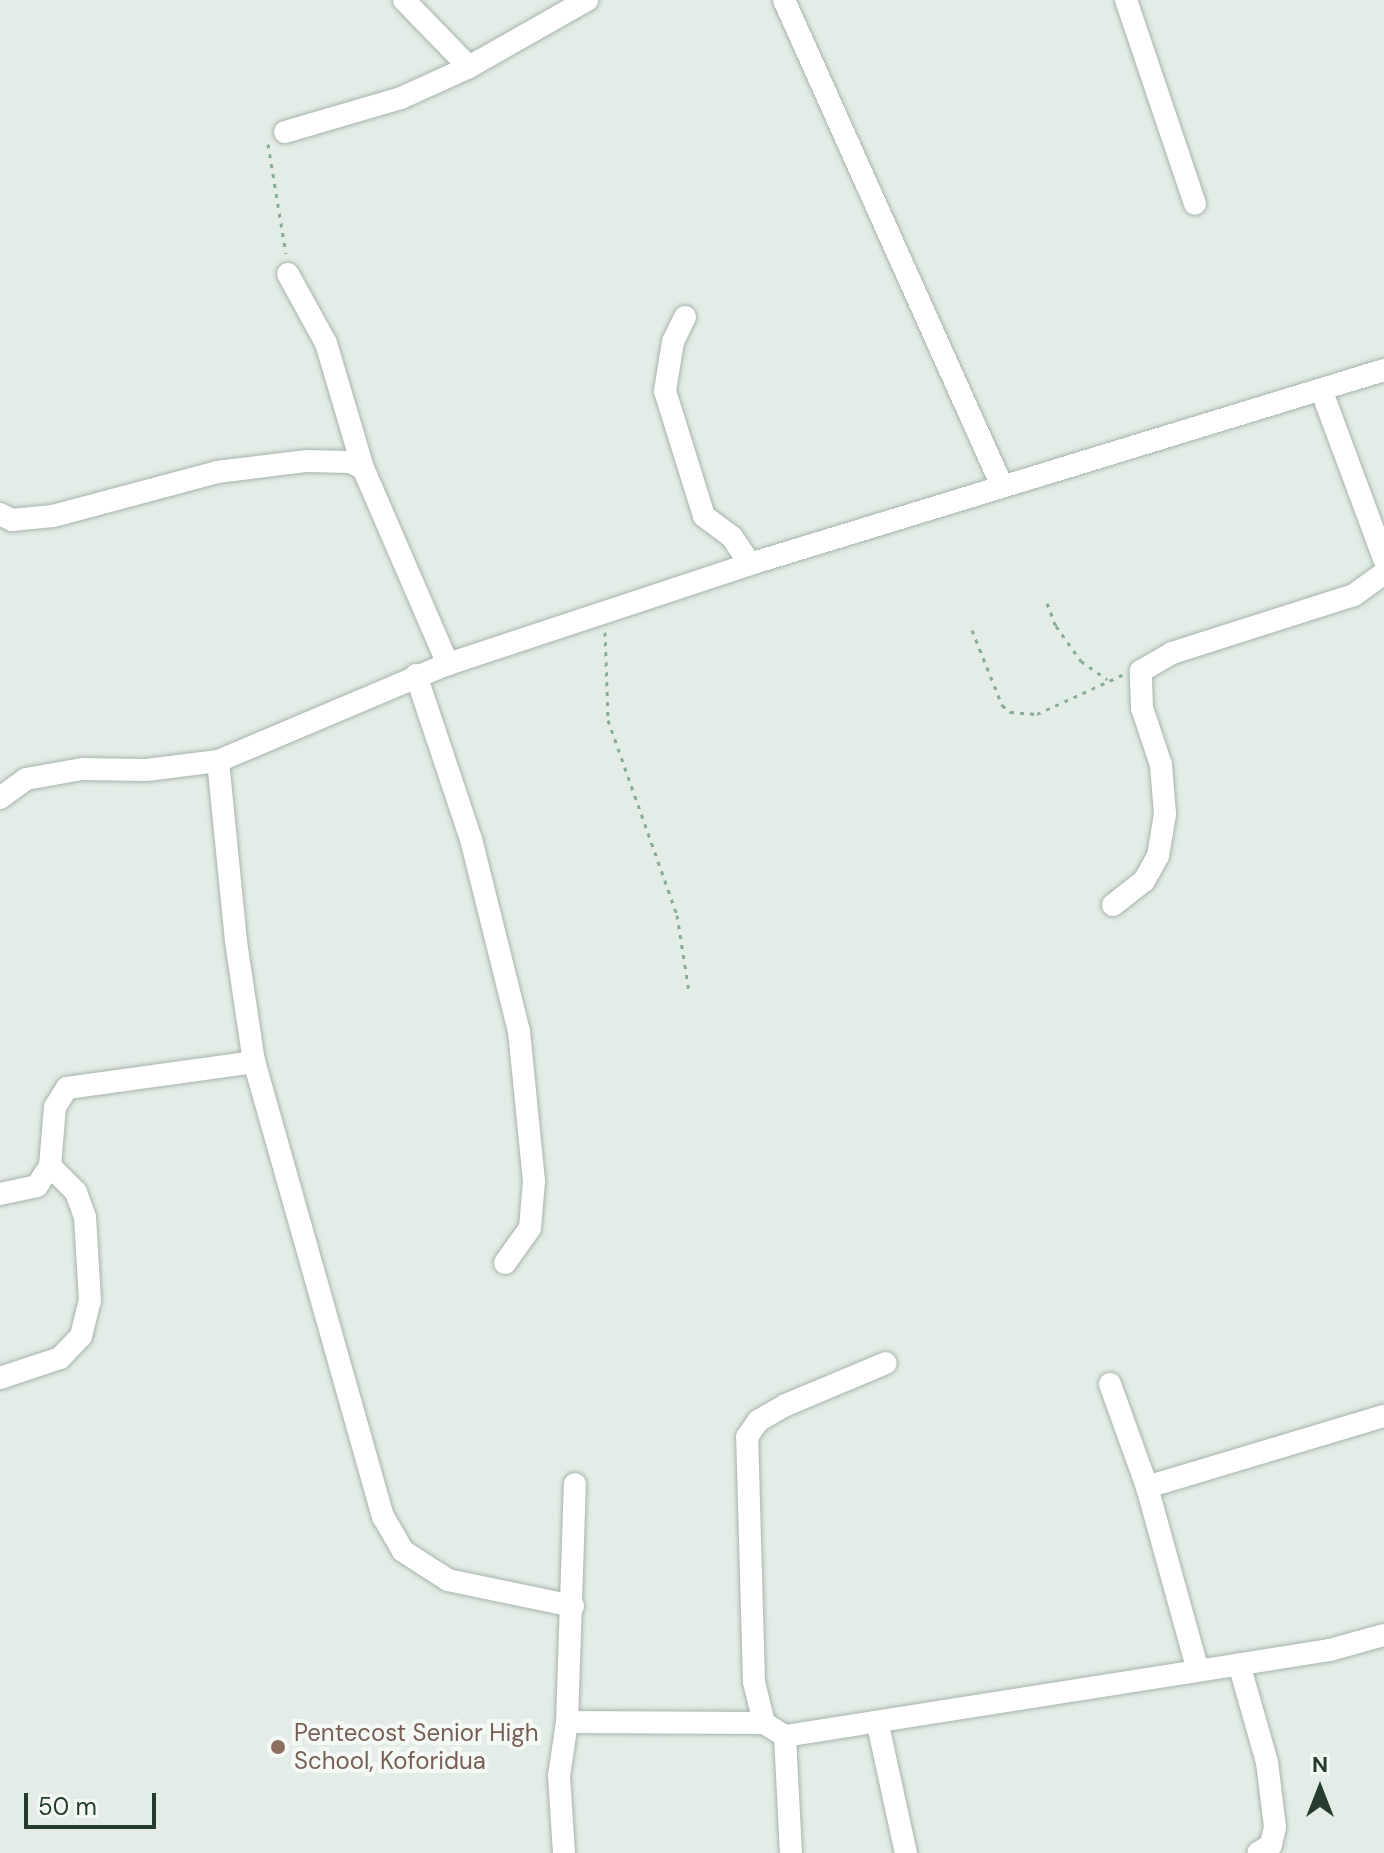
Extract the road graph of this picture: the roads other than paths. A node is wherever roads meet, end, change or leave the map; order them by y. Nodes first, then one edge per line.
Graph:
1 (404, 0) edge
2 (587, 0) edge
3 (784, 0) edge
4 (1126, 0) edge
5 (469, 67) junction
6 (277, 138) road end
7 (1195, 204) dead end
8 (288, 274) road end
9 (685, 317) dead end
10 (1384, 370) edge
11 (1322, 392) junction
12 (363, 468) junction
13 (1002, 486) junction
14 (0, 514) edge
15 (1384, 559) edge
16 (750, 564) junction
17 (1384, 573) edge
18 (448, 664) junction
19 (416, 675) junction
20 (218, 761) junction
21 (0, 798) edge
22 (1113, 905) dead end
23 (254, 1062) junction
24 (50, 1166) junction
25 (0, 1194) edge
26 (505, 1263) dead end
27 (886, 1363) dead end
28 (0, 1378) edge
29 (1110, 1384) dead end
30 (1384, 1416) edge
31 (575, 1484) dead end
32 (1147, 1487) junction
33 (573, 1606) junction
34 (1384, 1635) edge
35 (1239, 1664) junction
36 (1197, 1667) junction
37 (567, 1722) junction
38 (764, 1723) junction
39 (878, 1725) junction
40 (785, 1736) junction
41 (564, 1853) edge
42 (791, 1853) edge
43 (906, 1853) edge
44 (1258, 1853) edge

1 - 5 street
2 - 5 street
3 - 13 street
4 - 7 street
5 - 6 street
8 - 12 street
9 - 16 street
10 - 11 street
11 - 13 street
11 - 15 street
12 - 14 street
12 - 18 street
13 - 16 street
16 - 18 street
17 - 22 street
18 - 19 street
19 - 20 street
19 - 26 street
20 - 21 street
20 - 23 street
23 - 24 street
23 - 33 street
24 - 25 street
24 - 28 street
27 - 38 street
29 - 32 street
30 - 32 street
31 - 33 street
32 - 36 street
33 - 37 street
34 - 35 street
35 - 36 street
35 - 44 street
36 - 39 street
37 - 38 street
37 - 41 street
38 - 40 street
39 - 40 street
39 - 43 street
40 - 42 street

